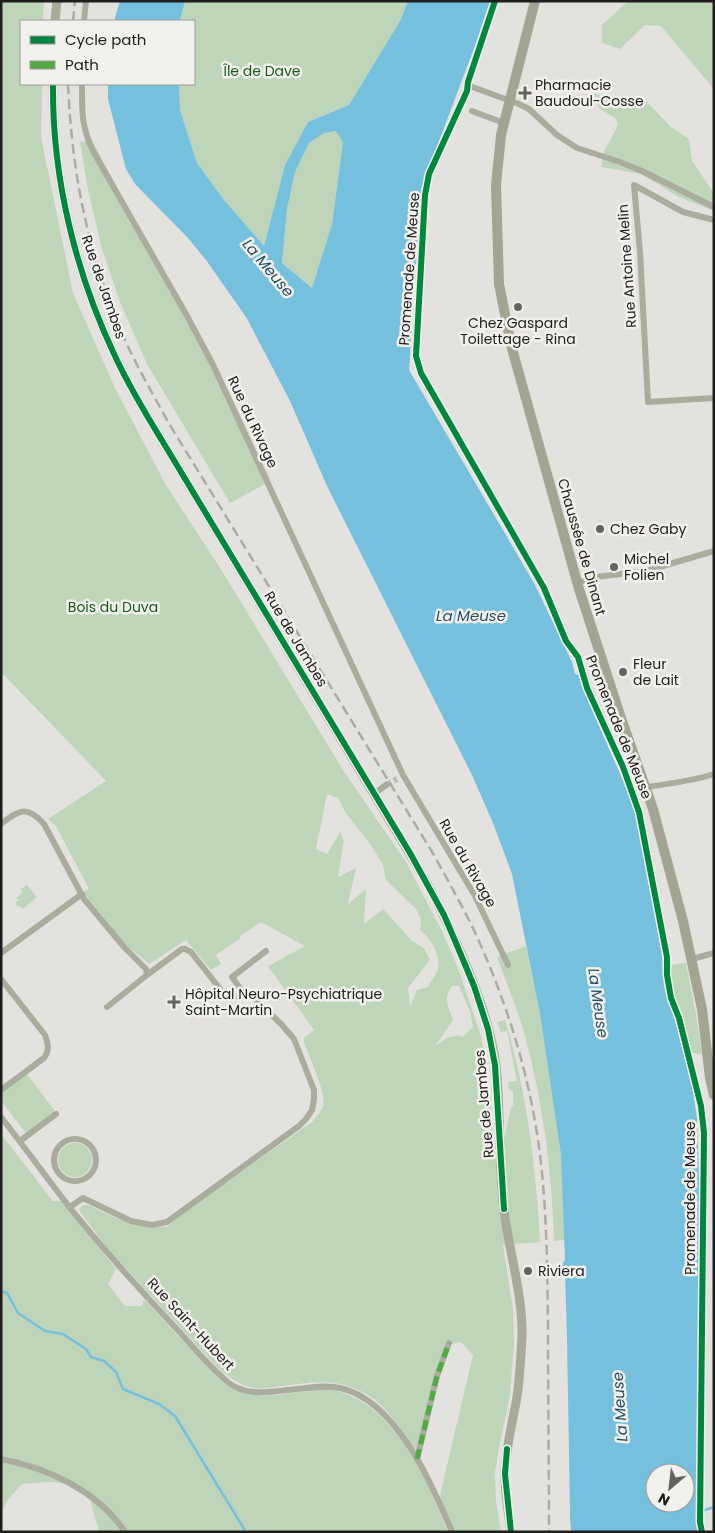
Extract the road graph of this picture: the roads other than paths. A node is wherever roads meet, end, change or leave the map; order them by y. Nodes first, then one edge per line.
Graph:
1 (57, 1) edge
2 (86, 1) edge
3 (535, 1) edge
4 (55, 20) edge
5 (84, 20) edge
6 (53, 85) edge
7 (82, 85) edge
8 (468, 85) dead end
9 (509, 101) junction
10 (472, 112) dead end
11 (504, 123) junction
12 (714, 207) edge
13 (714, 220) edge
14 (714, 398) edge
15 (714, 551) edge
16 (577, 583) junction
17 (714, 774) edge
18 (386, 785) tunnel mouth
19 (646, 787) junction
20 (374, 794) junction
21 (1, 824) edge
22 (82, 894) junction
23 (266, 951) dead end
24 (1, 953) edge
25 (714, 953) edge
26 (692, 959) junction
27 (508, 965) dead end
28 (147, 975) junction
29 (1, 979) edge
30 (244, 994) junction
31 (107, 1007) dead end
32 (1, 1090) edge
33 (714, 1094) edge
34 (56, 1114) dead end
35 (1, 1117) edge
36 (20, 1141) junction
37 (59, 1174) junction
38 (50, 1181) junction
39 (70, 1207) junction
40 (449, 1343) dead end
41 (1, 1459) edge
42 (417, 1459) junction
43 (126, 1532) edge
44 (452, 1532) edge
45 (510, 1532) edge

1 - 4 main road
2 - 5 street
3 - 9 main road, Chaussée de Dinant
6 - 20 main road, Rue de Jambes
7 - 27 street, Rue du Rivage
8 - 9 street
9 - 11 main road, Chaussée de Dinant
9 - 12 street
10 - 11 street
11 - 16 main road, Chaussée de Dinant
13 - 14 street, Rue Antoine Melin
15 - 16 street
16 - 19 main road, Chaussée de Dinant
17 - 19 street
18 - 20 street
19 - 26 main road, Chaussée de Dinant
20 - 45 main road, Rue de Jambes
21 - 22 street
22 - 24 street
22 - 28 street
23 - 30 street
25 - 26 street
26 - 33 main road, Chaussée de Dinant
28 - 30 street
28 - 31 street
29 - 32 street
30 - 39 street
34 - 36 street
35 - 36 street, Rue Saint-Hubert
36 - 38 street, Rue Saint-Hubert
37 - 37 street
37 - 38 street
38 - 39 street, Rue Saint-Hubert
39 - 42 street, Rue Saint-Hubert
40 - 42 street
41 - 43 street
42 - 44 street, Rue Saint-Hubert

